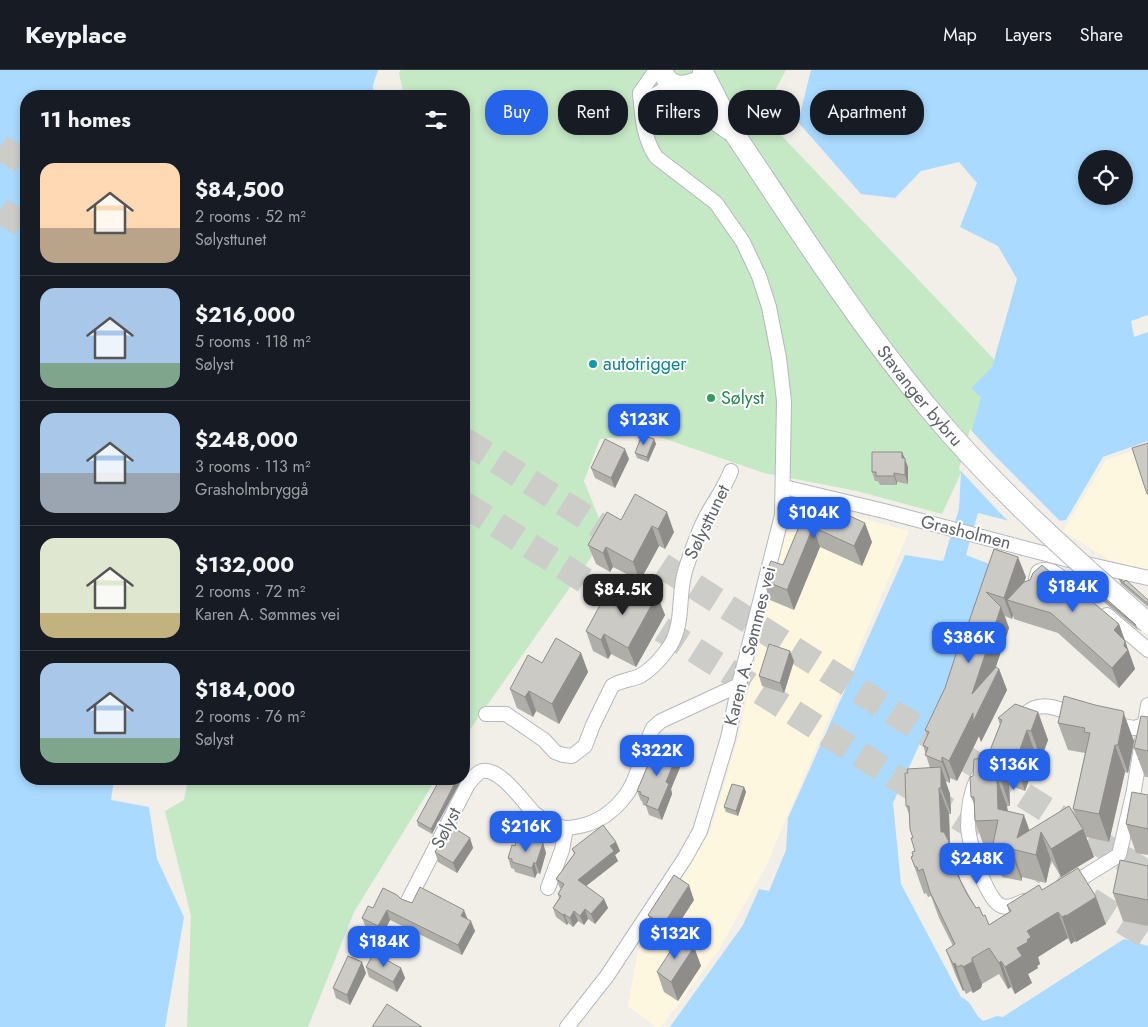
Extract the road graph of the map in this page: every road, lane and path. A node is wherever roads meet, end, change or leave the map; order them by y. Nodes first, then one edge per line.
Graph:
1 (656, 70) edge
2 (703, 71) edge
3 (672, 80) edge
4 (642, 90) edge
5 (660, 90) edge
6 (728, 119) edge
7 (728, 129) edge
8 (646, 135) edge
9 (735, 135) edge
10 (731, 472) dead end
11 (784, 487) junction
12 (1148, 578) edge
13 (1031, 593) edge
14 (1148, 623) edge
15 (1148, 650) edge
16 (739, 685) junction
17 (1148, 706) edge
18 (486, 714) dead end
19 (1147, 724) edge
20 (1009, 734) edge
21 (982, 768) edge
22 (470, 782) edge
23 (467, 785) edge
24 (566, 828) junction
25 (548, 888) dead end
26 (1058, 893) edge
27 (1038, 894) edge
28 (408, 901) edge
29 (567, 1027) edge

1 - 4 street, Karen A. Sømmes vei
2 - 3 main road
2 - 6 main road
3 - 5 street
3 - 7 main road
8 - 11 street, Karen A. Sømmes vei
9 - 14 main road, Stavanger bybru, bridge
10 - 18 street, Sølysttunet
11 - 12 street, Grasholmen
11 - 16 street, Karen A. Sømmes vei
13 - 15 street
16 - 24 street
16 - 29 street, Karen A. Sømmes vei
17 - 19 street
19 - 20 street
19 - 26 street
21 - 27 street
22 - 24 street, Sølyst
23 - 28 street, Sølyst
24 - 25 street

